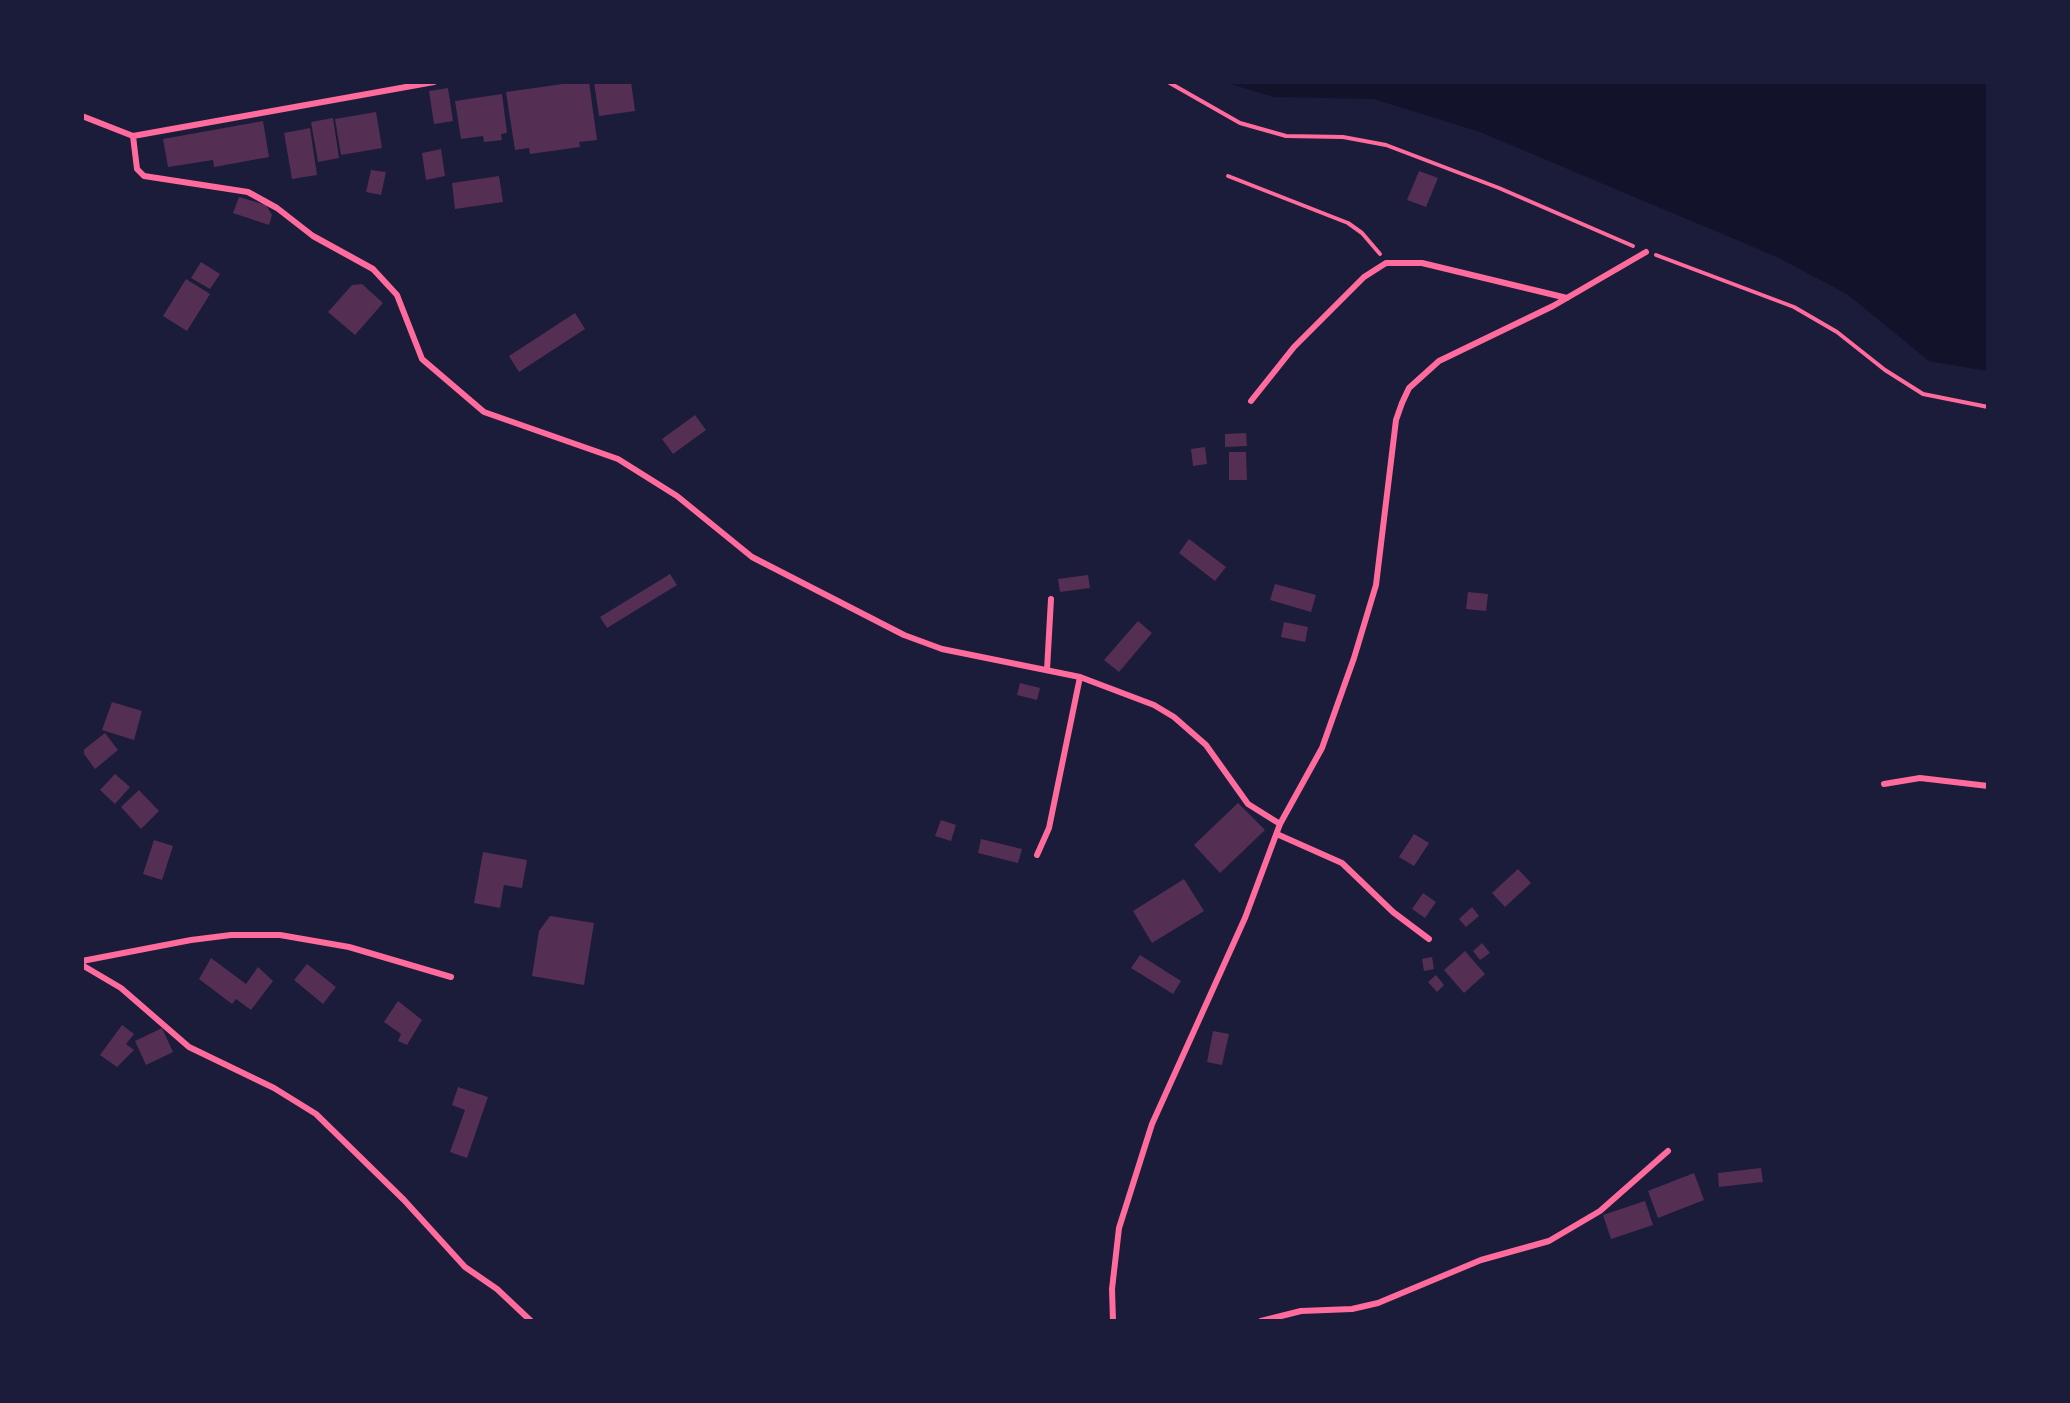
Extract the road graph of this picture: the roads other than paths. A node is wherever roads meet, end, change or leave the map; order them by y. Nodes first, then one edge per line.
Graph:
1 (434, 82) edge
2 (82, 116) edge
3 (133, 136) junction
4 (1646, 252) road end
5 (1567, 298) junction
6 (1251, 401) dead end
7 (1051, 599) dead end
8 (1047, 670) junction
9 (1080, 677) junction
10 (1884, 784) dead end
11 (1988, 786) edge
12 (1280, 824) junction
13 (1279, 835) junction
14 (1037, 855) dead end
15 (1429, 939) dead end
16 (82, 963) edge
17 (451, 977) dead end
18 (1668, 1151) dead end
19 (531, 1321) edge
20 (1113, 1321) edge
21 (1261, 1321) edge

1 - 3 lane
2 - 3 lane
3 - 8 lane
4 - 5 lane
5 - 6 lane
5 - 12 lane
7 - 8 lane
8 - 9 lane
9 - 12 lane
9 - 14 lane
10 - 11 lane
12 - 13 lane
13 - 15 lane
13 - 20 lane
16 - 17 lane
16 - 19 lane
18 - 21 lane

